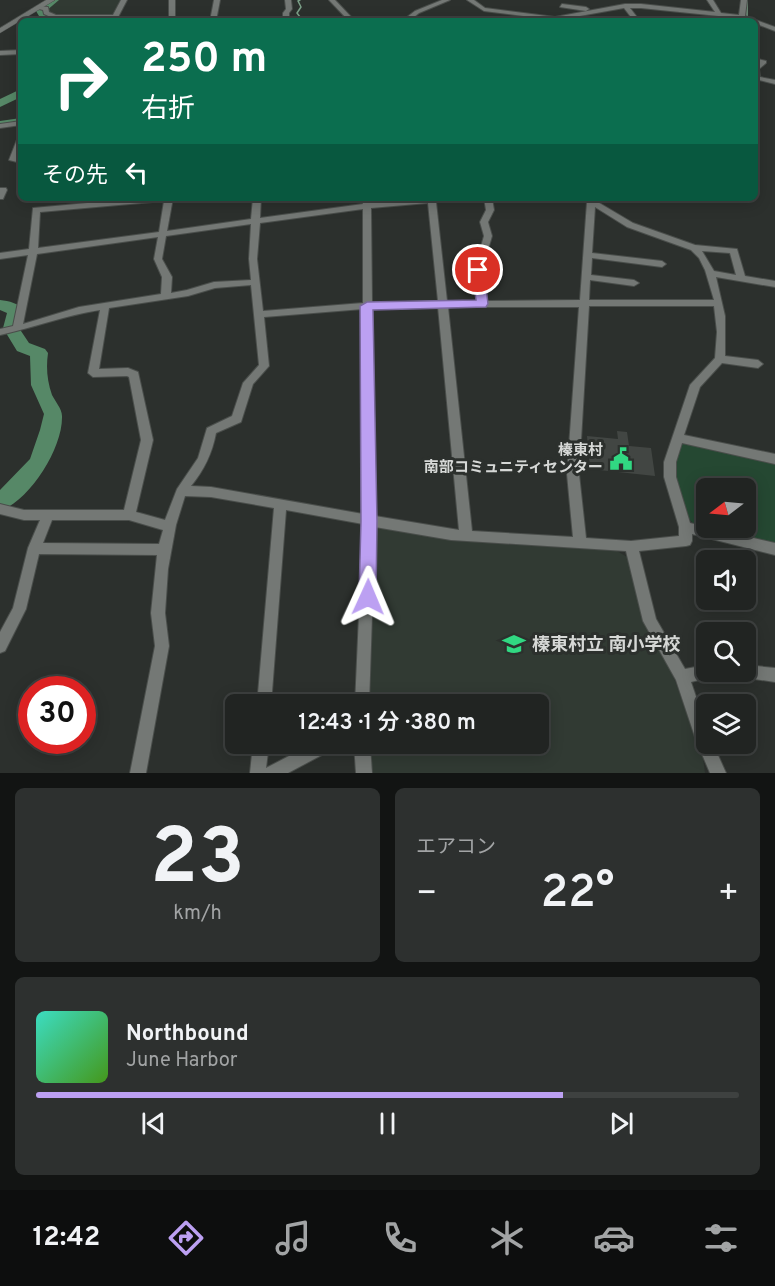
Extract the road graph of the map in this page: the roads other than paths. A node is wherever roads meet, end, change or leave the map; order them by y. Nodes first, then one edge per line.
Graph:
1 (51, 0) edge
2 (124, 0) edge
3 (172, 0) edge
4 (217, 0) edge
5 (288, 0) edge
6 (332, 0) edge
7 (447, 0) edge
8 (470, 0) edge
9 (710, 0) edge
10 (744, 0) edge
11 (562, 6) dead end
12 (625, 6) junction
13 (38, 8) junction
14 (596, 11) junction
15 (707, 15) junction
16 (719, 15) junction
17 (21, 18) edge
18 (84, 18) edge
19 (115, 18) edge
20 (172, 18) edge
21 (214, 18) edge
22 (286, 18) edge
23 (349, 18) edge
24 (409, 18) edge
25 (559, 18) joint
26 (635, 18) edge
27 (701, 18) edge
28 (735, 18) edge
29 (740, 18) edge
30 (18, 20) edge
31 (758, 24) edge
32 (774, 28) edge
33 (0, 30) edge
34 (775, 36) edge
35 (18, 52) edge
36 (0, 53) edge
37 (758, 78) edge
38 (775, 82) edge
39 (18, 123) edge
40 (0, 126) edge
41 (18, 147) edge
42 (18, 160) edge
43 (39, 201) edge
44 (136, 201) edge
45 (168, 201) edge
46 (257, 201) edge
47 (399, 201) edge
48 (432, 201) edge
49 (488, 201) edge
50 (591, 201) edge
51 (594, 201) edge
52 (366, 202) edge
53 (36, 210) junction
54 (256, 220) junction
55 (162, 234) junction
56 (694, 248) junction
57 (33, 252) junction
58 (587, 255) junction
59 (0, 256) edge
60 (662, 264) dead end
61 (710, 273) junction
62 (585, 277) junction
63 (741, 278) junction
64 (256, 282) junction
65 (634, 283) dead end
66 (775, 284) edge
67 (166, 296) junction
68 (583, 303) junction
69 (719, 303) junction
70 (443, 304) junction
71 (482, 304) junction
72 (105, 306) junction
73 (367, 306) junction
74 (260, 314) junction
75 (17, 328) junction
76 (0, 332) edge
77 (720, 359) junction
78 (758, 364) dead end
79 (677, 438) junction
80 (775, 459) edge
81 (182, 491) junction
82 (280, 505) junction
83 (0, 509) edge
84 (129, 515) junction
85 (48, 516) junction
86 (369, 521) junction
87 (168, 526) junction
88 (685, 527) junction
89 (466, 536) junction
90 (580, 544) junction
91 (631, 546) junction
92 (33, 548) junction
93 (775, 549) edge
94 (165, 550) junction
95 (0, 646) edge
96 (756, 673) edge
97 (696, 674) edge
98 (775, 675) edge
99 (682, 677) junction
100 (265, 694) edge
101 (363, 694) edge
102 (260, 754) edge
103 (309, 754) edge
104 (363, 754) edge
105 (138, 773) edge
106 (258, 773) edge
107 (272, 773) edge
108 (364, 773) edge
109 (718, 773) edge

1 - 13 main road
2 - 19 street
3 - 20 street
4 - 21 street
5 - 22 street
6 - 23 street
7 - 24 street
8 - 25 street
9 - 16 street
10 - 29 street
11 - 14 street
12 - 14 street
12 - 15 street
12 - 26 street
13 - 17 main road
13 - 18 street
14 - 25 street
15 - 16 street
15 - 27 street
16 - 28 street
30 - 33 main road
31 - 32 street
32 - 34 street
35 - 36 street
37 - 38 street
39 - 40 street
41 - 42 street
43 - 53 street
44 - 53 street
45 - 55 street
46 - 54 street
47 - 52 street
48 - 70 street
49 - 71 street
50 - 58 street
51 - 56 street
52 - 54 street
52 - 73 street
53 - 57 street
54 - 55 street
54 - 64 street
55 - 57 street
55 - 67 street
56 - 61 street
56 - 63 street
57 - 59 street
57 - 75 street
58 - 60 street
58 - 62 street
61 - 63 street
61 - 69 street
62 - 65 street
62 - 68 street
63 - 66 street
64 - 67 street
64 - 74 street
67 - 72 street
68 - 69 street
68 - 71 street
68 - 90 street
69 - 77 street
70 - 71 street
70 - 73 street
70 - 89 street
72 - 75 street
72 - 84 street
73 - 74 street
73 - 86 street
74 - 81 street
75 - 76 street
77 - 78 street
77 - 79 street
79 - 80 street
79 - 88 street
81 - 82 street
81 - 87 street
82 - 86 street
82 - 100 street
83 - 85 street
84 - 85 street
84 - 87 street
85 - 92 street
86 - 89 street
86 - 101 street
87 - 94 street
88 - 91 street
88 - 93 street
89 - 90 street
90 - 91 street
91 - 99 street
92 - 94 street
92 - 95 street
94 - 105 street
96 - 98 street
97 - 99 street
99 - 109 street
102 - 106 street
103 - 107 street
104 - 108 street

